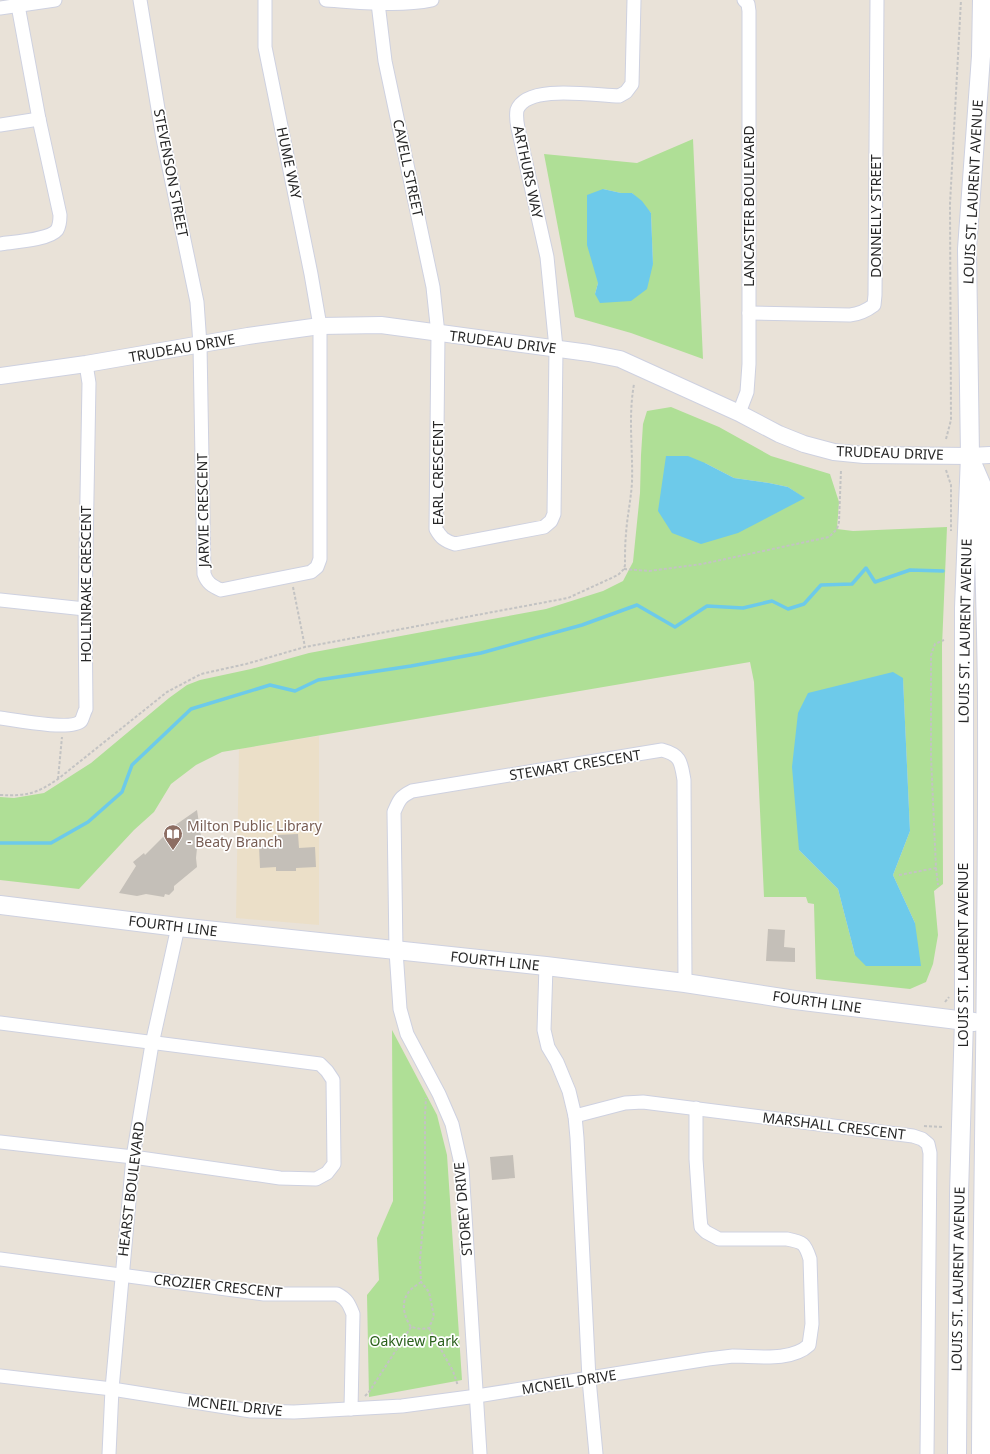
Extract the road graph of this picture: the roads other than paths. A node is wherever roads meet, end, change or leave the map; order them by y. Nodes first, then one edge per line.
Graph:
1 (55, 0) edge
2 (140, 0) edge
3 (265, 0) edge
4 (326, 0) edge
5 (432, 0) edge
6 (634, 0) edge
7 (744, 0) edge
8 (877, 0) edge
9 (982, 0) edge
10 (17, 3) edge
11 (378, 3) junction
12 (0, 8) edge
13 (40, 119) junction
14 (0, 125) edge
15 (0, 244) edge
16 (749, 312) junction
17 (320, 326) junction
18 (438, 334) junction
19 (200, 345) junction
20 (556, 348) junction
21 (86, 364) junction
22 (0, 376) edge
23 (739, 413) junction
24 (970, 456) junction
25 (990, 456) edge
26 (0, 600) edge
27 (86, 609) junction
28 (0, 718) edge
29 (0, 905) edge
30 (178, 927) junction
31 (396, 951) junction
32 (546, 966) junction
33 (685, 983) junction
34 (964, 1020) junction
35 (0, 1023) edge
36 (988, 1023) edge
37 (152, 1044) junction
38 (696, 1108) junction
39 (574, 1116) junction
40 (0, 1142) edge
41 (133, 1157) junction
42 (0, 1259) edge
43 (121, 1275) junction
44 (0, 1376) edge
45 (589, 1379) junction
46 (112, 1389) junction
47 (477, 1396) junction
48 (351, 1409) junction
49 (110, 1454) edge
50 (480, 1454) edge
51 (596, 1454) edge
52 (927, 1454) edge
53 (957, 1454) edge
54 (981, 1454) edge

1 - 10 street
2 - 19 street, STEVENSON STREET
3 - 17 street, HUME WAY
4 - 11 street
5 - 11 street
6 - 20 street, ARTHURS WAY
7 - 16 street, LANCASTER BOULEVARD
8 - 16 street, DONNELLY STREET
9 - 24 main road, LOUIS ST. LAURENT AVENUE
10 - 12 street
10 - 13 street
11 - 18 street, CAVELL STREET
13 - 14 street
13 - 15 street
16 - 23 street, LANCASTER BOULEVARD
17 - 18 street, TRUDEAU DRIVE
17 - 19 street, TRUDEAU DRIVE
17 - 19 street, JARVIE CRESCENT
18 - 20 street, TRUDEAU DRIVE
18 - 20 street, EARL CRESCENT
19 - 21 street, TRUDEAU DRIVE
20 - 23 street, TRUDEAU DRIVE
21 - 22 street, TRUDEAU DRIVE
21 - 27 street, HOLLINRAKE CRESCENT
23 - 24 street, TRUDEAU DRIVE
24 - 25 street, TRUDEAU DRIVE
24 - 34 main road, LOUIS ST. LAURENT AVENUE
24 - 36 main road, LOUIS ST. LAURENT AVENUE
26 - 27 street
27 - 28 street, HOLLINRAKE CRESCENT
29 - 30 main road, FOURTH LINE
30 - 31 main road, FOURTH LINE
30 - 37 street, HEARST BOULEVARD
31 - 32 main road, FOURTH LINE
31 - 33 street, STEWART CRESCENT
31 - 47 street, STOREY DRIVE
32 - 33 main road, FOURTH LINE
32 - 39 street
33 - 34 main road, FOURTH LINE
34 - 36 main road, FOURTH LINE
34 - 53 main road, LOUIS ST. LAURENT AVENUE
35 - 37 street
36 - 54 main road, LOUIS ST. LAURENT AVENUE
37 - 41 street, HEARST BOULEVARD
37 - 41 street
38 - 39 street, MARSHALL CRESCENT
38 - 45 street, MCNEIL DRIVE
38 - 52 street, MARSHALL CRESCENT
39 - 45 street
40 - 41 street
41 - 43 street, HEARST BOULEVARD
42 - 43 street, CROZIER CRESCENT
43 - 46 street, HEARST BOULEVARD
43 - 48 street, CROZIER CRESCENT
44 - 46 street, MCNEIL DRIVE
45 - 47 street, MCNEIL DRIVE
45 - 51 street
46 - 48 street, MCNEIL DRIVE
46 - 49 street, HEARST BOULEVARD
47 - 48 street, MCNEIL DRIVE
47 - 50 street, STOREY DRIVE

